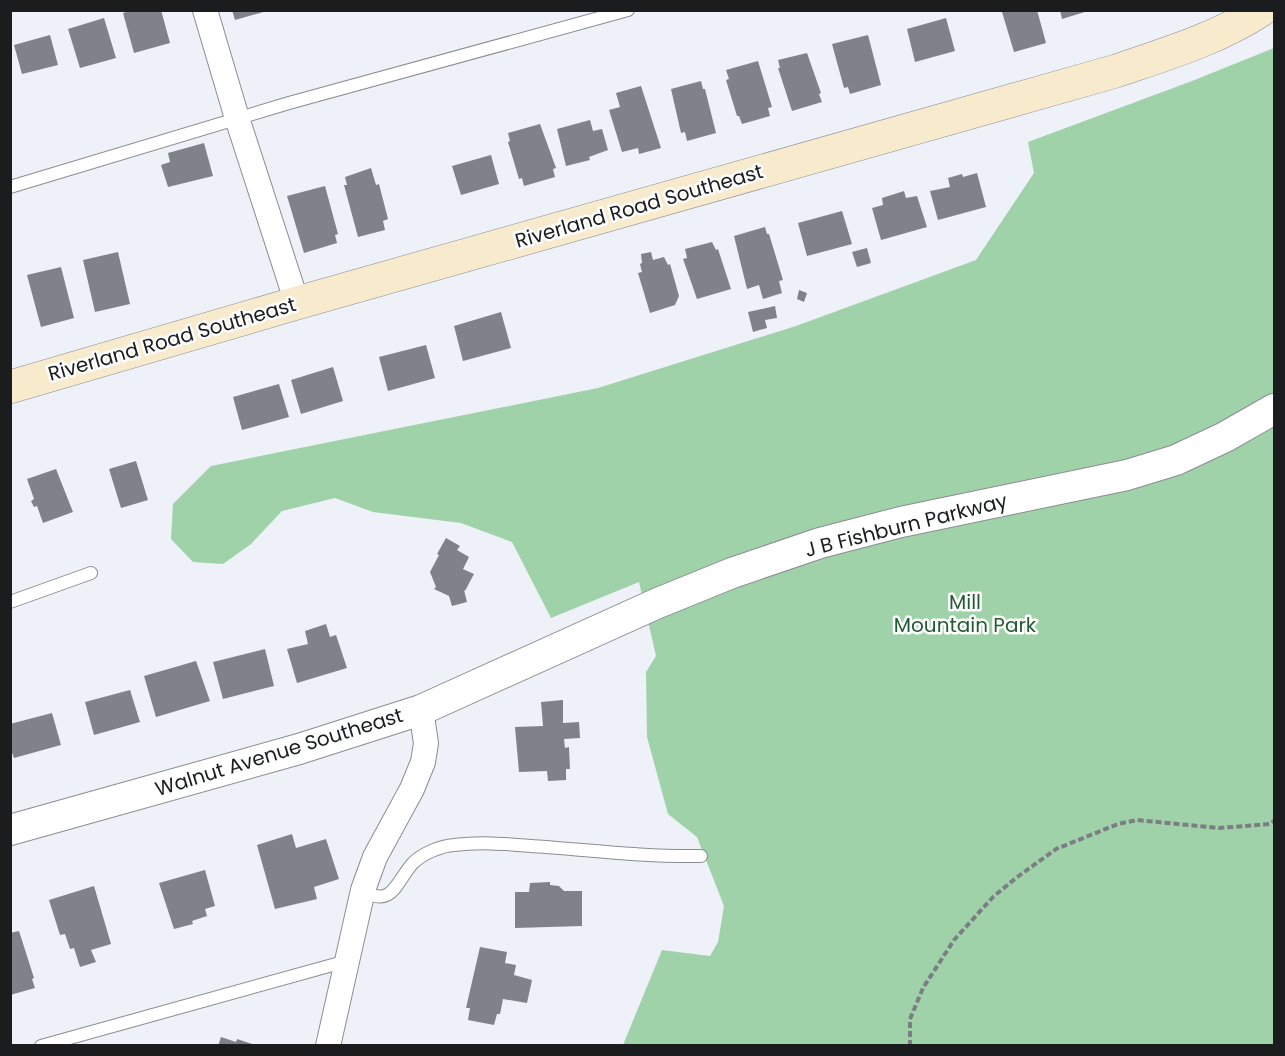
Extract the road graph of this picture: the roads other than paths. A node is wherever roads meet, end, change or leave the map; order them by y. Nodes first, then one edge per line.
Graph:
1 (206, 10) edge
2 (628, 10) edge
3 (1262, 10) edge
4 (237, 118) junction
5 (10, 187) edge
6 (297, 303) junction
7 (10, 387) edge
8 (1275, 409) edge
9 (91, 573) dead end
10 (10, 602) edge
11 (541, 656) joint
12 (421, 710) junction
13 (10, 830) edge
14 (701, 856) dead end
15 (363, 890) junction
16 (347, 961) junction
17 (41, 1046) edge
18 (328, 1046) edge

1 - 4 street
2 - 4 lane
3 - 6 main road, Riverland Road Southeast
4 - 5 lane
4 - 6 street
6 - 7 main road, Riverland Road Southeast
8 - 11 street, J B Fishburn Parkway
9 - 10 lane
11 - 12 street, Walnut Avenue Southeast
12 - 13 street, Walnut Avenue Southeast
12 - 15 street
14 - 15 lane
15 - 16 street
16 - 17 lane
16 - 18 street

